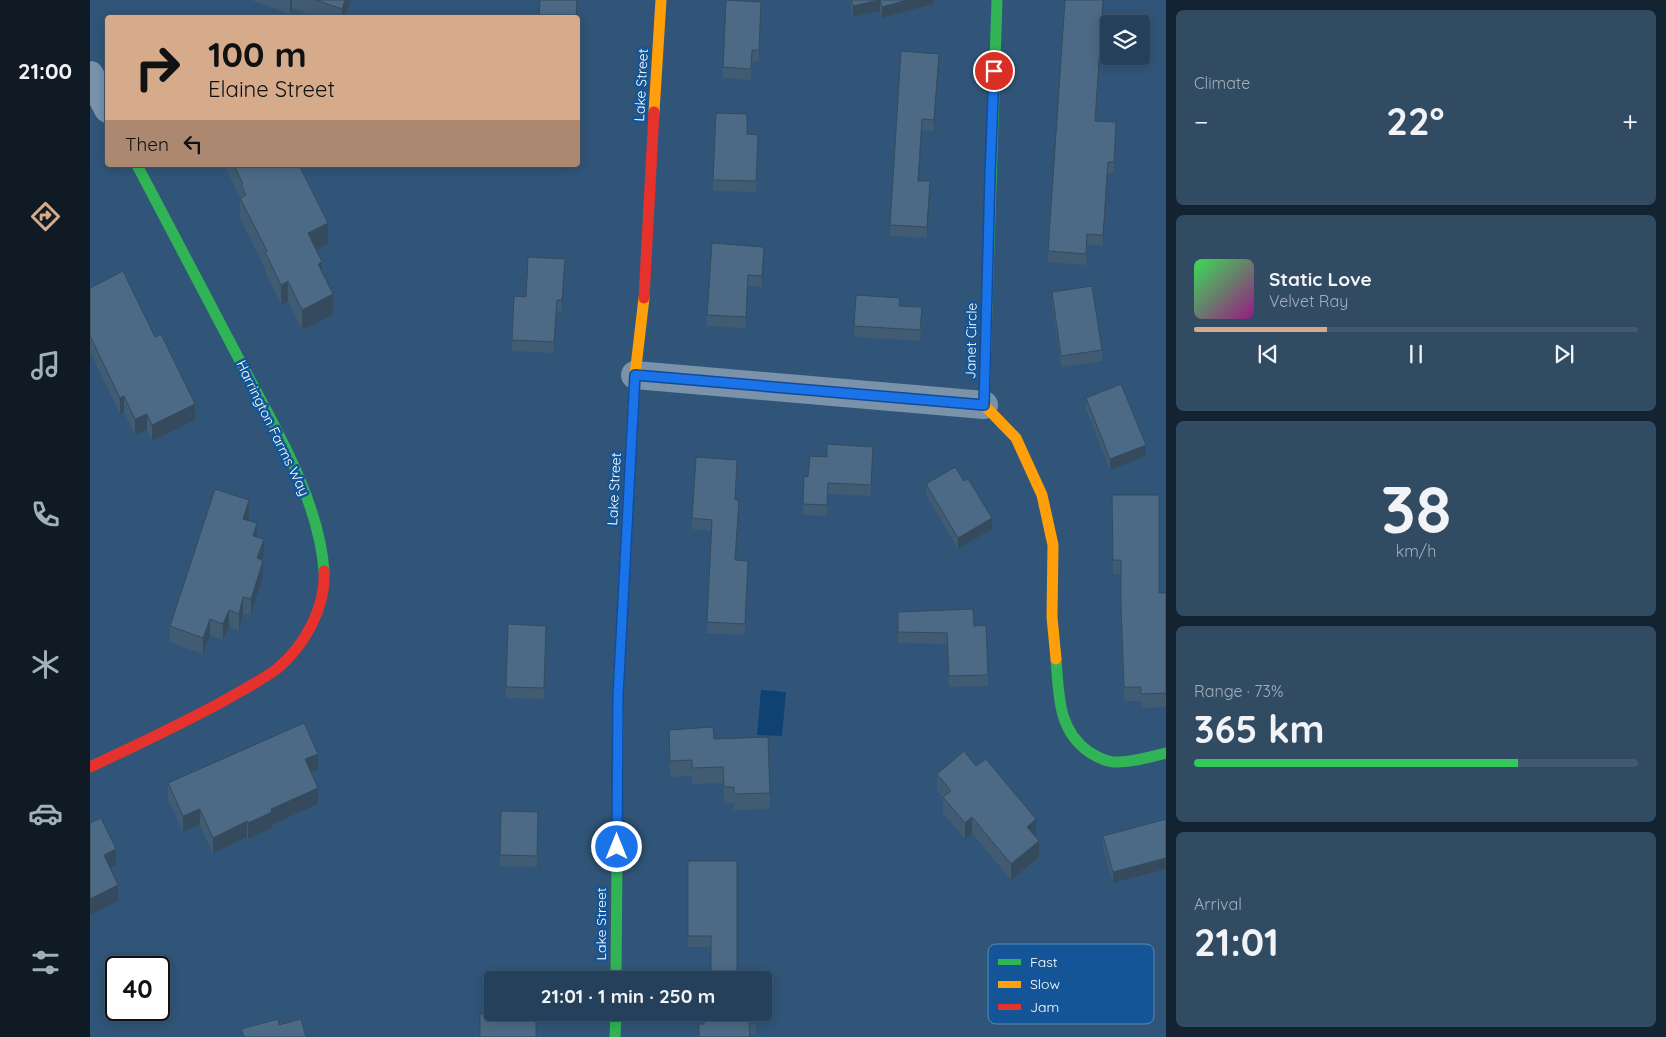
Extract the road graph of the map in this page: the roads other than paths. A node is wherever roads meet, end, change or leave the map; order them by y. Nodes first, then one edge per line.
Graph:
1 (661, 0) edge
2 (997, 0) edge
3 (90, 75) edge
4 (105, 103) edge
5 (138, 167) edge
6 (635, 375) junction
7 (984, 405) junction
8 (1166, 753) edge
9 (90, 767) edge
10 (616, 971) edge
11 (616, 1021) edge
12 (615, 1037) edge

1 - 6 street, Lake Street
2 - 7 street, Janet Circle
3 - 4 street
5 - 9 street, Harrington Farms Way
6 - 7 street
6 - 10 street, Lake Street
7 - 8 street
11 - 12 street

